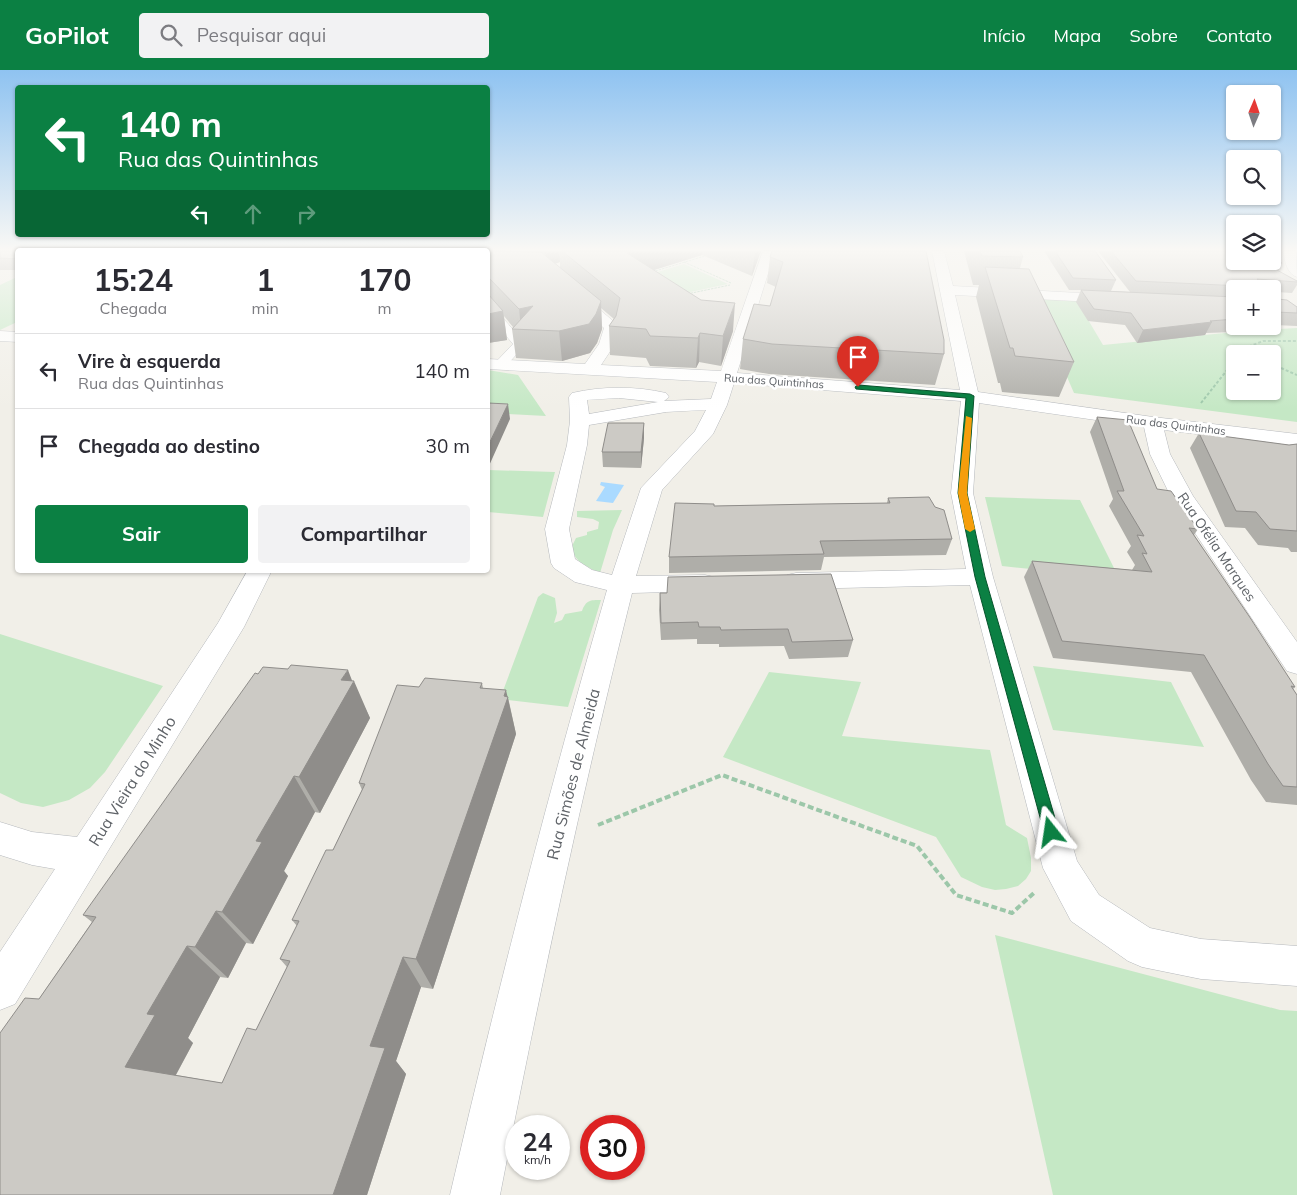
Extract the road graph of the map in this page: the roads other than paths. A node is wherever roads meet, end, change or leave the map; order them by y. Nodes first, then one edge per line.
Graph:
1 (585, 304) edge
2 (749, 304) edge
3 (950, 304) edge
4 (490, 310) edge
5 (0, 336) edge
6 (15, 337) edge
7 (493, 364) edge
8 (589, 370) junction
9 (715, 395) junction
10 (970, 396) junction
11 (1153, 423) junction
12 (1297, 440) edge
13 (258, 573) edge
14 (980, 577) junction
15 (771, 582) edge
16 (731, 583) edge
17 (621, 585) junction
18 (1297, 664) edge
19 (0, 838) edge
20 (86, 854) junction
21 (1297, 966) edge
22 (0, 989) edge
23 (475, 1195) edge

1 - 8 street
2 - 9 street, Rua Simões de Almeida
3 - 10 street
4 - 7 lane
5 - 6 street
7 - 8 street, Rua das Quintinhas
8 - 9 street, Rua das Quintinhas
9 - 10 street, Rua das Quintinhas
9 - 17 street, Rua Simões de Almeida
9 - 17 street
10 - 11 street, Rua das Quintinhas
10 - 14 street
11 - 12 street, Rua das Quintinhas
11 - 18 street, Rua Ofélia Marques
13 - 20 street, Rua Vieira do Minho
14 - 15 street
14 - 21 street
16 - 17 street
17 - 23 street, Rua Simões de Almeida
19 - 20 street
20 - 22 street, Rua Vieira do Minho

